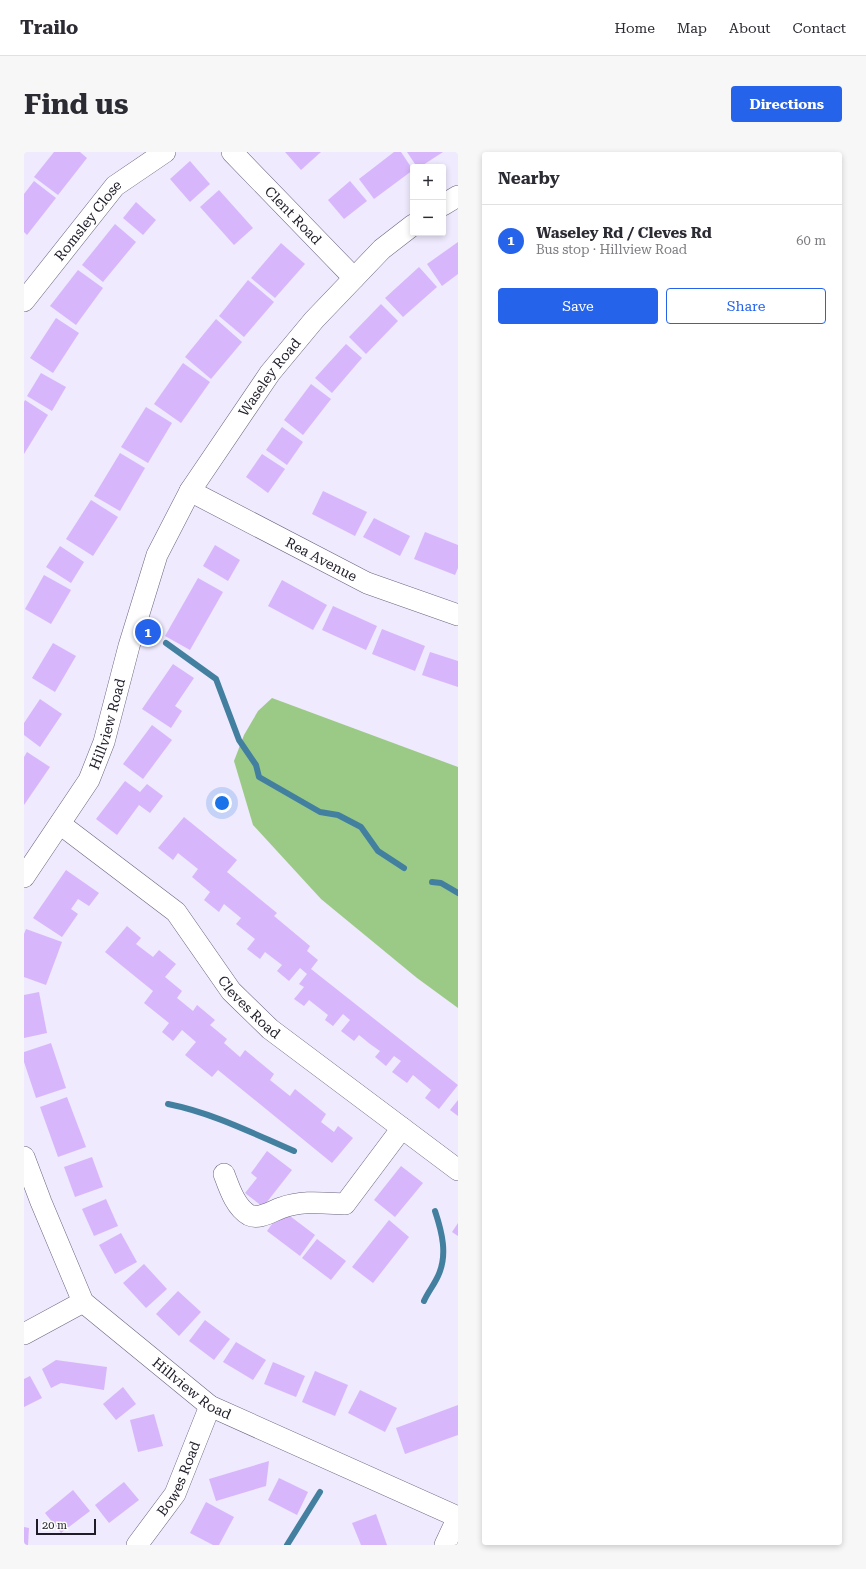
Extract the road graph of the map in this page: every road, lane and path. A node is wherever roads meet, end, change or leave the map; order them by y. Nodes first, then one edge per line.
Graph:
1 (164, 152) edge
2 (232, 152) edge
3 (458, 196) edge
4 (446, 203) edge
5 (410, 227) edge
6 (354, 278) junction
7 (24, 301) edge
8 (190, 491) junction
9 (158, 555) joint
10 (458, 615) edge
11 (60, 824) junction
12 (24, 877) edge
13 (402, 1128) junction
14 (24, 1157) edge
15 (458, 1170) edge
16 (224, 1174) dead end
17 (83, 1302) junction
18 (24, 1334) edge
19 (210, 1406) junction
20 (458, 1517) edge
21 (137, 1545) edge
22 (445, 1545) edge

1 - 7 street, Romsley Close
2 - 6 street, Clent Road
3 - 4 street
5 - 6 street, Waseley Road
6 - 8 street, Waseley Road
8 - 9 street, Waseley Road
8 - 10 street, Rea Avenue
9 - 11 street, Hillview Road
11 - 12 street, Hillview Road
11 - 13 street, Cleves Road
13 - 15 street, Cleves Road
13 - 16 street
14 - 17 street, Hillview Road
17 - 18 street
17 - 19 street, Hillview Road
19 - 20 street, Hillview Road
19 - 21 street, Bowes Road
20 - 22 street

